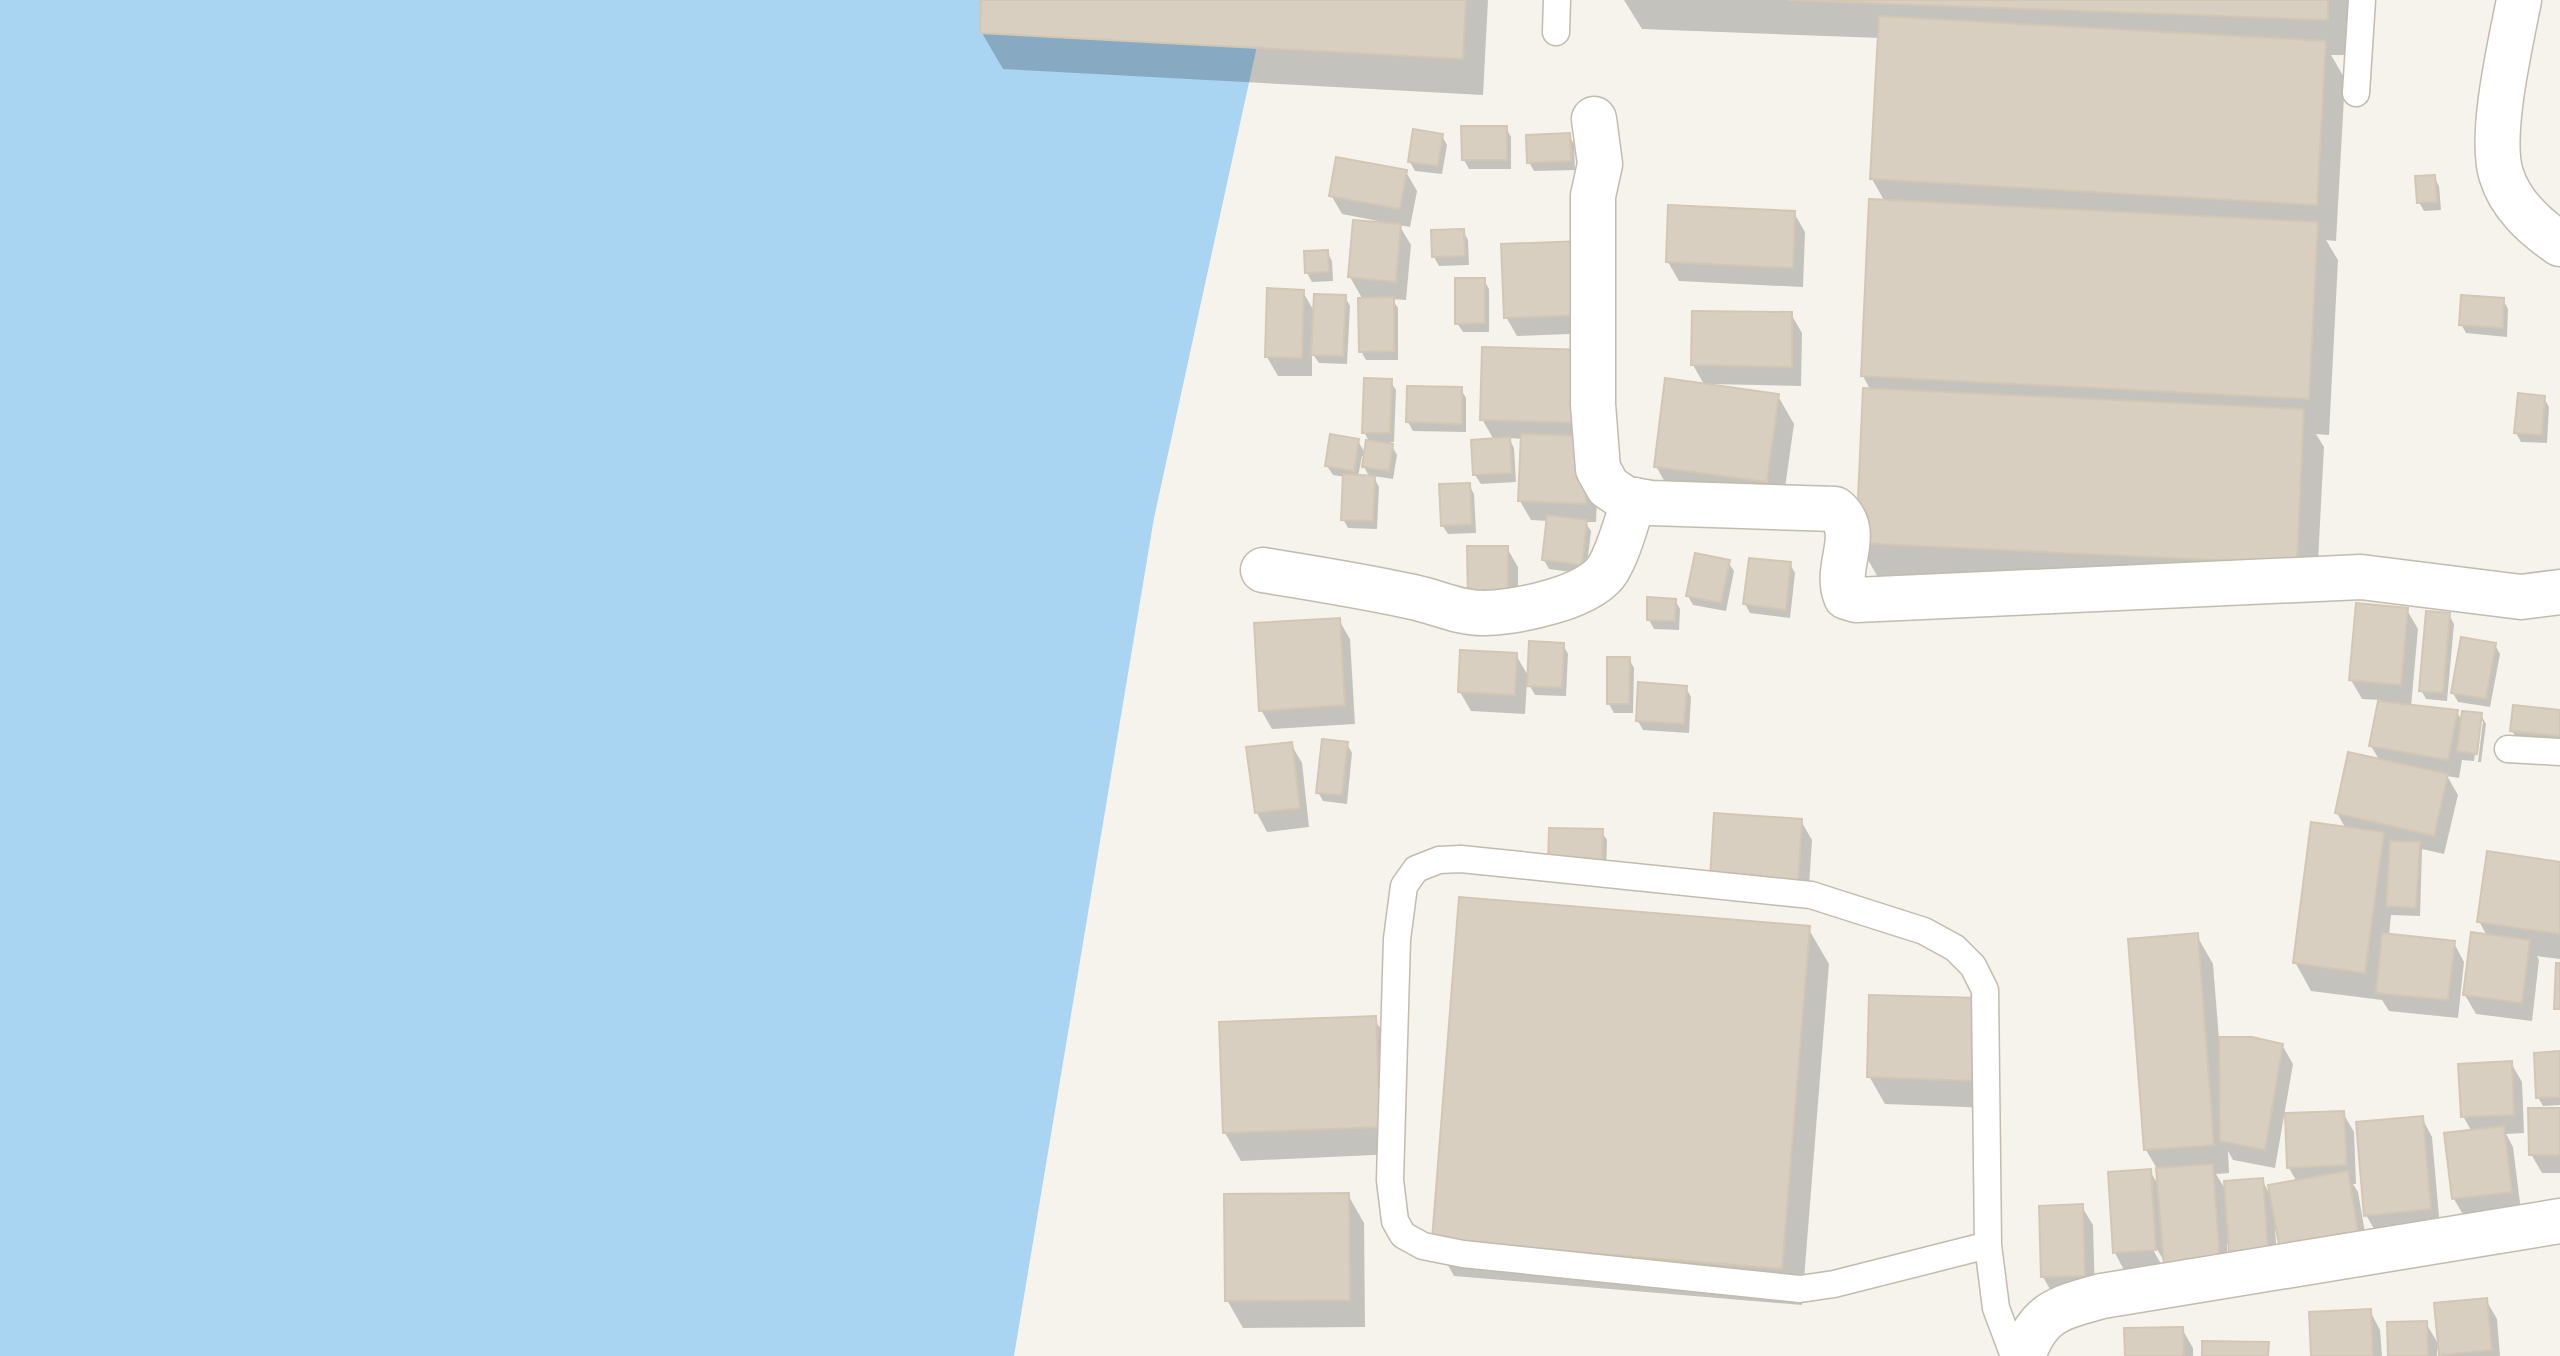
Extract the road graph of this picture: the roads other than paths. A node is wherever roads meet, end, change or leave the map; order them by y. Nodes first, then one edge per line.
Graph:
1 (1557, 0) edge
2 (2362, 0) edge
3 (2519, 0) edge
4 (1556, 32) dead end
5 (2356, 93) dead end
6 (1594, 119) dead end
7 (2560, 244) edge
8 (1634, 500) junction
9 (1263, 570) dead end
10 (2560, 592) edge
11 (2508, 749) dead end
12 (2560, 752) edge
13 (2560, 1221) edge
14 (1988, 1245) junction
15 (2014, 1356) edge
16 (2023, 1356) edge

1 - 4 lane
2 - 5 lane
3 - 7 street
6 - 8 street
8 - 9 street
8 - 10 street
11 - 12 lane
13 - 16 street
14 - 14 lane
14 - 15 lane

